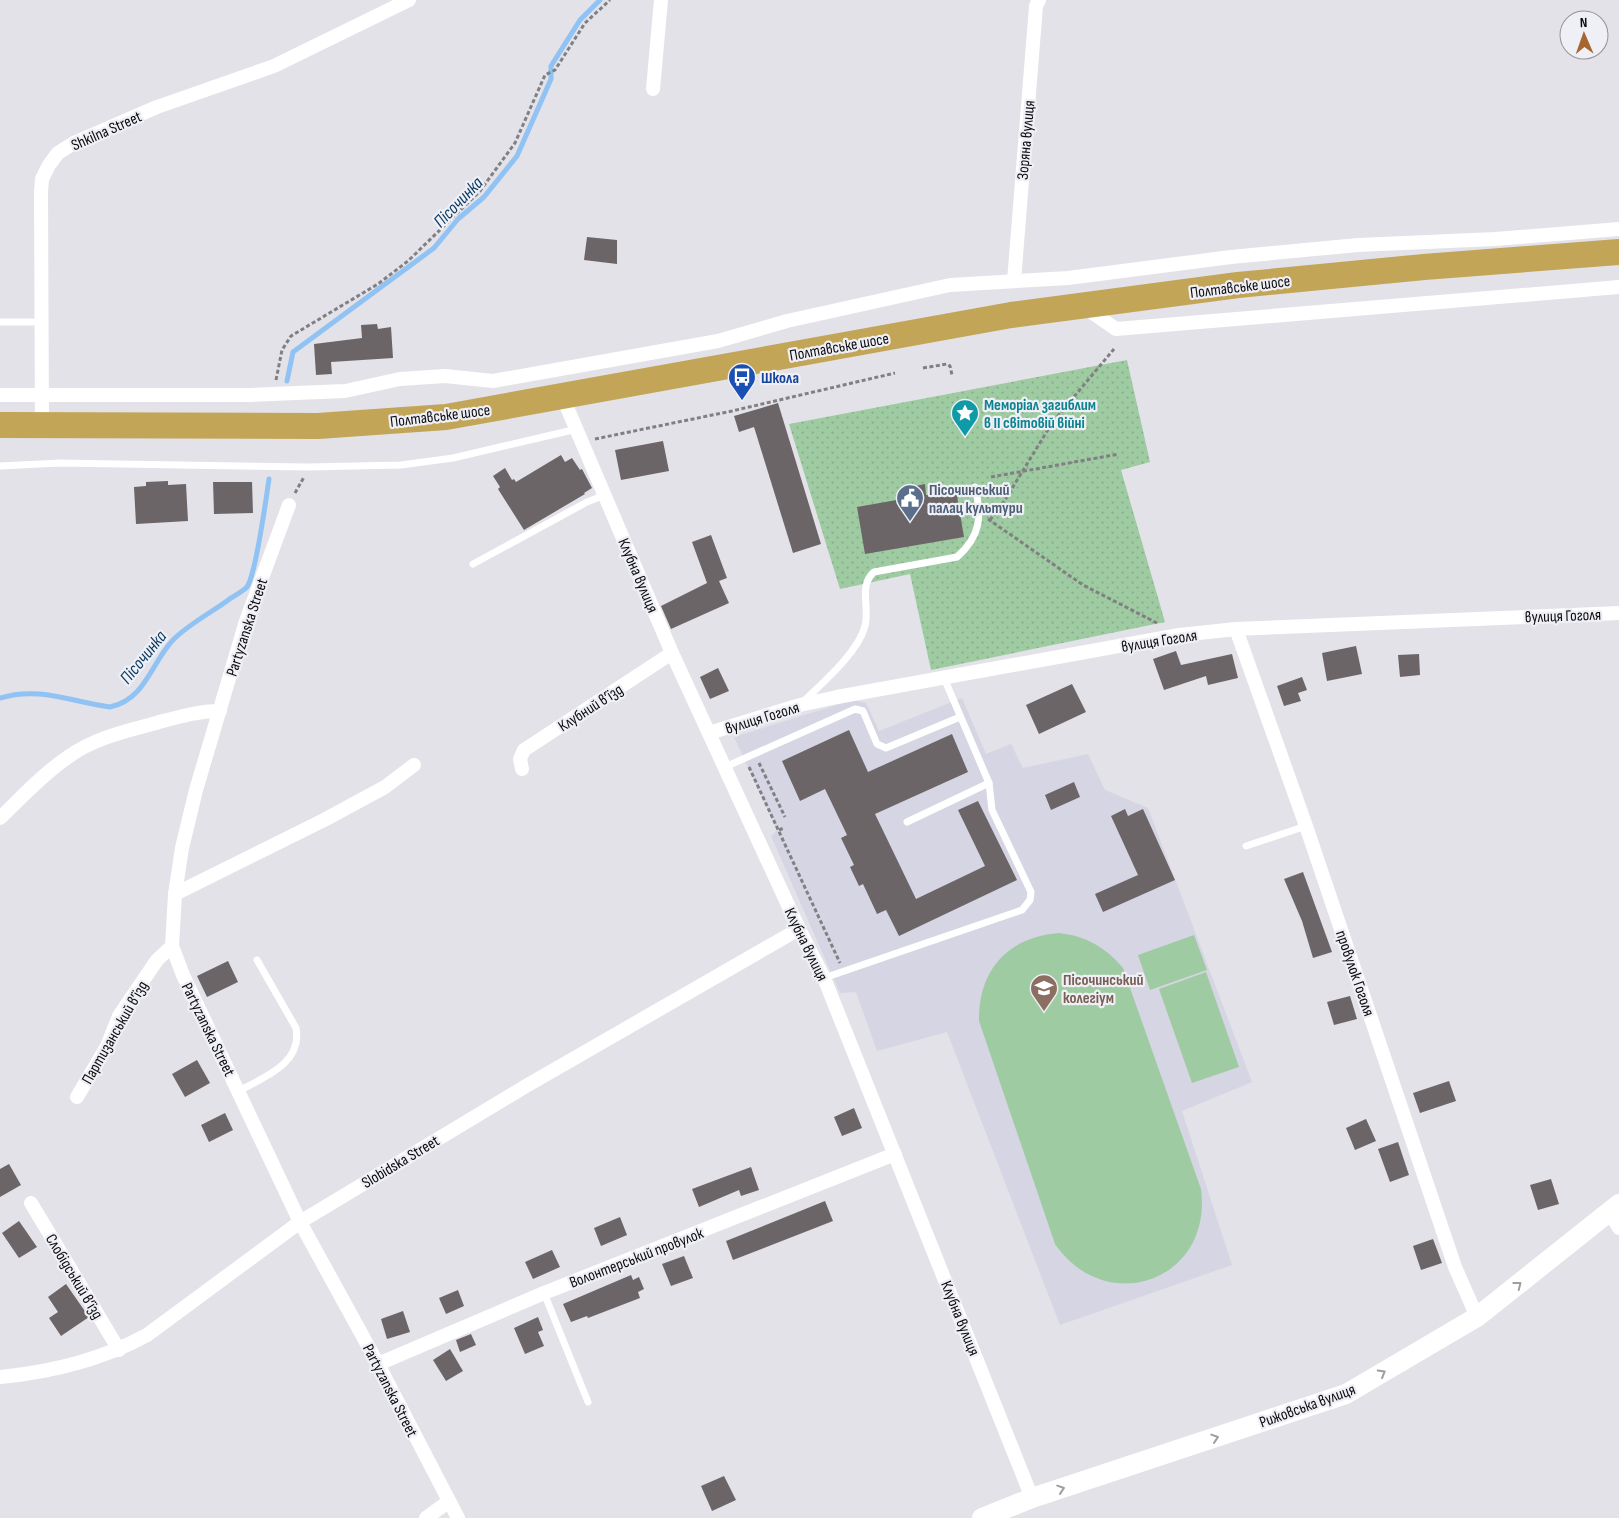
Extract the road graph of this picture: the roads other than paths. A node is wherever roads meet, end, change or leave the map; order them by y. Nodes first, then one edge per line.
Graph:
1 (409, 0) edge
2 (660, 0) edge
3 (1039, 0) edge
4 (653, 89) dead end
5 (1619, 229) edge
6 (1619, 252) edge
7 (1014, 281) junction
8 (1619, 287) edge
9 (1081, 306) junction
10 (0, 322) edge
11 (41, 322) junction
12 (0, 395) edge
13 (41, 397) junction
14 (563, 398) junction
15 (0, 425) edge
16 (42, 426) junction
17 (579, 435) junction
18 (0, 466) edge
19 (975, 487) dead end
20 (605, 495) junction
21 (289, 505) road end
22 (473, 564) dead end
23 (1619, 613) edge
24 (1236, 629) junction
25 (672, 653) junction
26 (944, 678) junction
27 (800, 705) junction
28 (220, 711) junction
29 (960, 717) junction
30 (709, 733) junction
31 (414, 765) dead end
32 (726, 767) junction
33 (522, 769) dead end
34 (989, 783) junction
35 (0, 818) edge
36 (907, 822) dead end
37 (1306, 826) junction
38 (1246, 846) dead end
39 (175, 894) junction
40 (799, 929) junction
41 (172, 946) junction
42 (257, 960) dead end
43 (824, 978) junction
44 (239, 1091) junction
45 (78, 1097) dead end
46 (895, 1154) junction
47 (31, 1202) dead end
48 (1616, 1215) edge
49 (300, 1222) junction
50 (544, 1293) junction
51 (1477, 1317) junction
52 (119, 1350) junction
53 (378, 1364) junction
54 (0, 1377) edge
55 (588, 1402) dead end
56 (1032, 1498) junction
57 (448, 1502) junction
58 (1012, 1513) edge
59 (426, 1518) edge
60 (458, 1518) edge
61 (982, 1518) edge

1 - 11 street, Shkilna Street
2 - 4 street
3 - 7 street, Зоряна вулиця
5 - 7 street
6 - 9 highway, Полтавське шосе
7 - 13 street
8 - 9 street
9 - 14 highway, Полтавське шосе
10 - 11 lane
11 - 13 street, Shkilna Street
12 - 13 street
13 - 16 street, Shkilna Street
14 - 16 highway, Полтавське шосе
14 - 17 street, Клубна вулиця
15 - 16 highway, Полтавське шосе
17 - 18 lane
17 - 20 street, Клубна вулиця
19 - 27 lane
20 - 22 lane
20 - 25 street, Клубна вулиця
21 - 28 street, Partyzanska Street
23 - 24 street, вулиця Гоголя
24 - 26 street, вулиця Гоголя
24 - 37 street, провулок Гоголя
25 - 30 street, Клубна вулиця
25 - 33 street, Клубний в’їзд
26 - 27 street, вулиця Гоголя
26 - 29 lane
27 - 30 street, вулиця Гоголя
28 - 35 street
28 - 39 street, Partyzanska Street
29 - 32 lane
29 - 34 lane
30 - 32 street, Клубна вулиця
31 - 39 street
32 - 40 street, Клубна вулиця
34 - 36 lane
34 - 43 lane
37 - 38 lane
37 - 51 street, провулок Гоголя
39 - 41 street, Partyzanska Street
40 - 43 street, Клубна вулиця
40 - 49 street, Slobidska Street
41 - 44 street, Partyzanska Street
41 - 45 street, Партизанський в’їзд
42 - 44 lane
43 - 46 street, Клубна вулиця
44 - 49 street, Partyzanska Street
46 - 50 street, Волонтерський провулок
46 - 56 street, Клубна вулиця
47 - 52 street, Слобідський в’їзд
51 -> 48 street, Рижовська вулиця
49 - 52 street, Slobidska Street
49 - 53 street, Partyzanska Street
50 - 53 street, Волонтерський провулок
50 - 55 lane
56 -> 51 street, Рижовська вулиця
52 - 54 street, Slobidska Street
53 - 57 street, Partyzanska Street
56 - 58 street, Рижовська вулиця
57 - 59 street
57 - 60 street, Partyzanska Street
58 - 61 street, Рижовська вулиця

